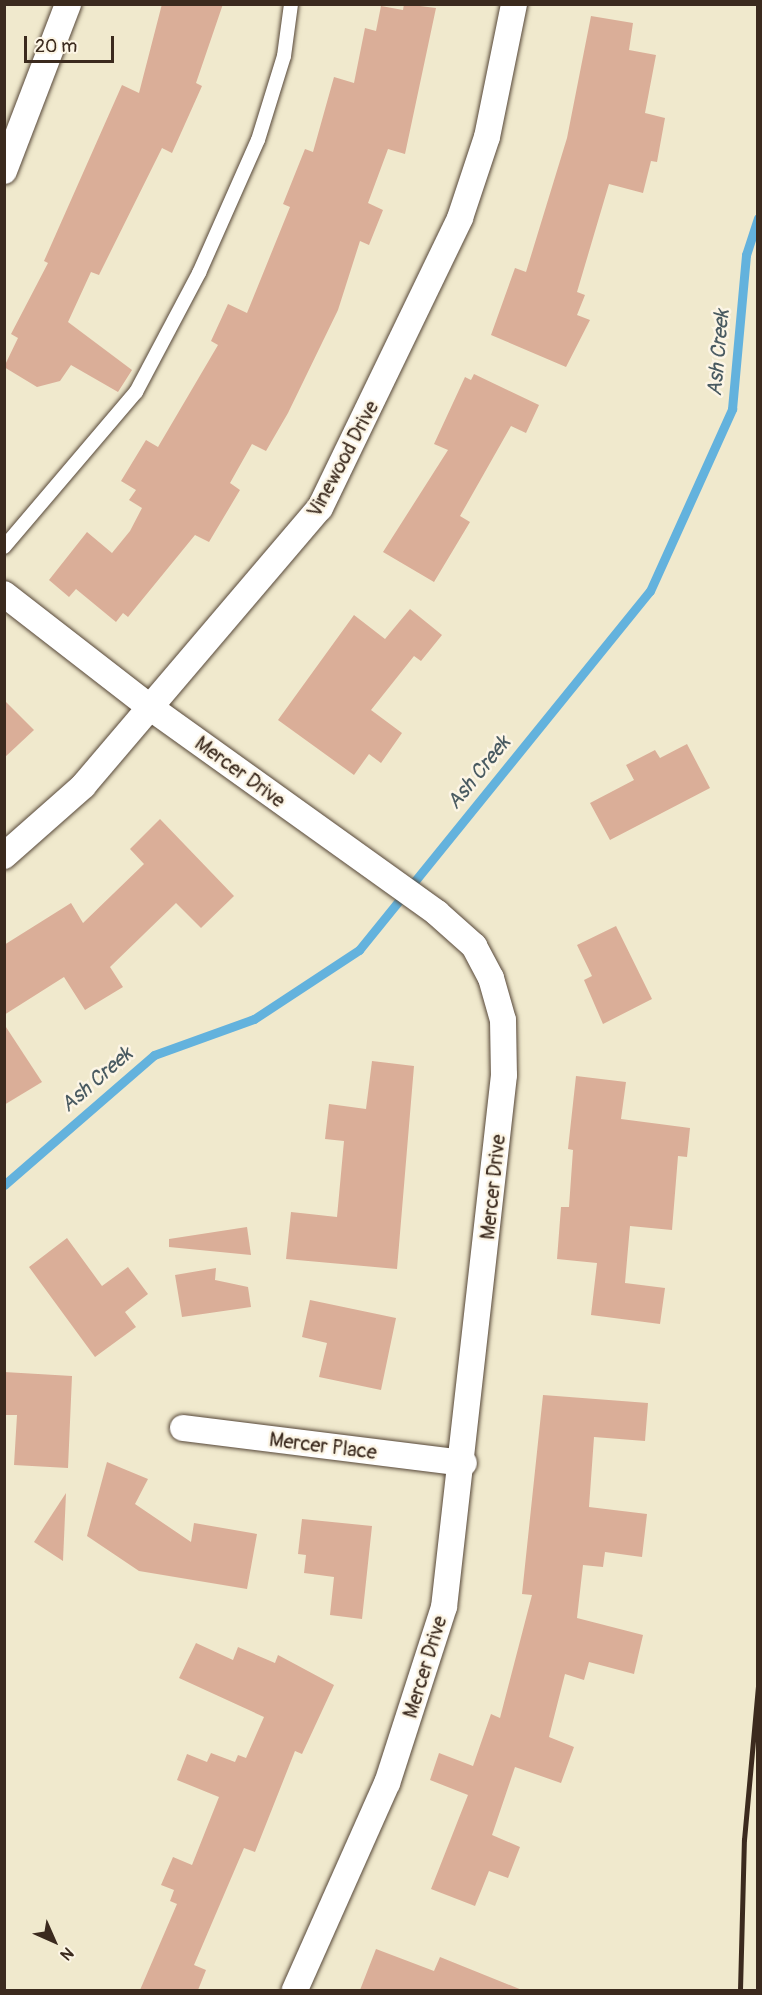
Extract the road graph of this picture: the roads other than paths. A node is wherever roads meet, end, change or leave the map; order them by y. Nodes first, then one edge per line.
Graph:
1 (68, 4) edge
2 (291, 4) edge
3 (514, 4) edge
4 (4, 171) edge
5 (4, 547) edge
6 (4, 594) edge
7 (152, 708) junction
8 (4, 856) edge
9 (183, 1428) dead end
10 (464, 1463) junction
11 (295, 1990) edge

1 - 4 street
2 - 5 lane
3 - 7 street, Vinewood Drive
6 - 7 street, Mercer Drive
7 - 8 street, Vinewood Drive
7 - 10 street, Mercer Drive
9 - 10 street, Mercer Place
10 - 11 street, Mercer Drive

